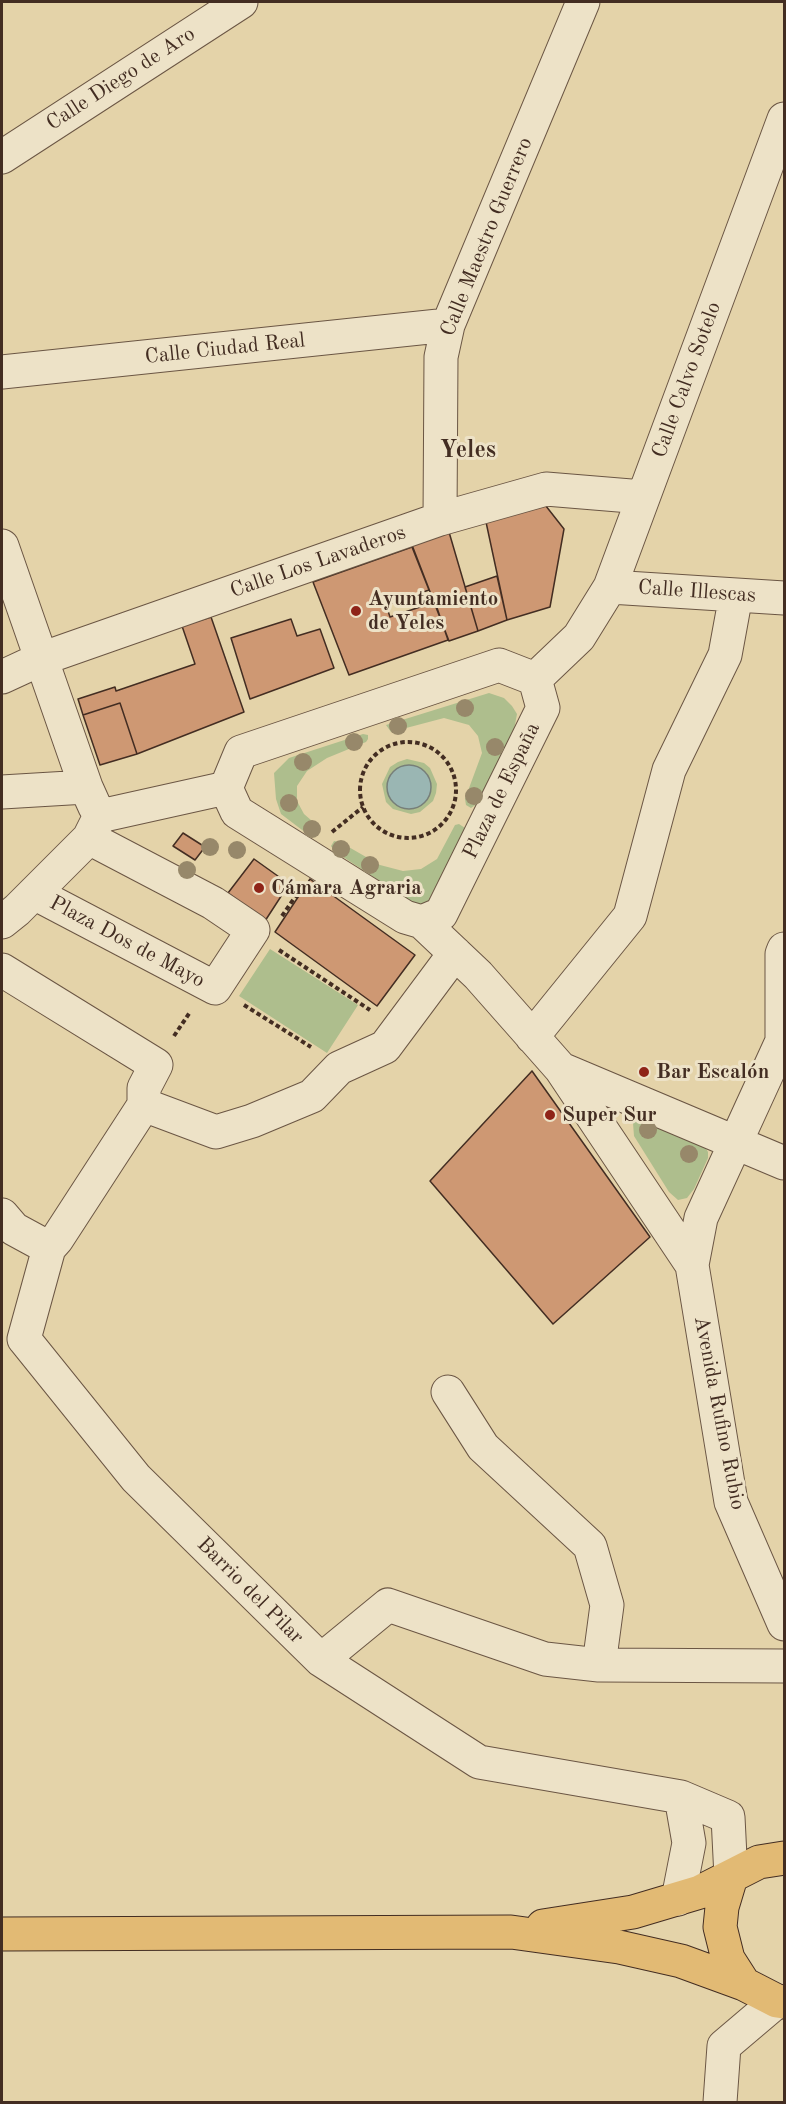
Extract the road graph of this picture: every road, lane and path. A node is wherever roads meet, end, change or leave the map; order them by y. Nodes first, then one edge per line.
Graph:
1 (241, 2) edge
2 (583, 2) edge
3 (784, 118) edge
4 (2, 157) edge
5 (448, 325) junction
6 (2, 372) edge
7 (643, 496) junction
8 (440, 519) junction
9 (2, 546) edge
10 (610, 587) junction
11 (736, 595) junction
12 (784, 598) edge
13 (41, 659) junction
14 (2, 677) edge
15 (535, 679) junction
16 (86, 787) junction
17 (226, 788) junction
18 (2, 792) edge
19 (94, 827) junction
20 (396, 837) joint
21 (301, 881) dead end
22 (34, 893) junction
23 (2, 922) edge
24 (278, 922) dead end
25 (422, 922) junction
26 (272, 945) dead end
27 (784, 949) edge
28 (454, 953) junction
29 (2, 970) edge
30 (208, 984) junction
31 (236, 1001) dead end
32 (398, 1030) junction
33 (532, 1036) junction
34 (156, 1065) junction
35 (341, 1067) junction
36 (561, 1069) junction
37 (144, 1105) junction
38 (736, 1144) junction
39 (784, 1163) edge
40 (2, 1215) edge
41 (49, 1248) junction
42 (692, 1265) junction
43 (13, 1340) edge
44 (448, 1392) dead end
45 (784, 1614) edge
46 (321, 1660) junction
47 (599, 1665) junction
48 (784, 1666) edge
49 (681, 1797) junction
50 (784, 1858) edge
51 (731, 1877) junction
52 (678, 1899) junction
53 (512, 1932) junction
54 (2, 1934) edge
55 (744, 1984) junction
56 (781, 2001) edge
57 (720, 2103) edge

1 - 4 street, Calle Diego de Aro
2 - 5 street, Calle Maestro Guerrero
3 - 7 street, Calle Calvo Sotelo
5 - 6 street, Calle Ciudad Real
5 - 8 street, Calle Maestro Guerrero
7 - 8 street, Calle Los Lavaderos
7 - 10 street, Calle Calvo Sotelo
8 - 13 street, Calle Los Lavaderos
9 - 13 street
10 - 11 street, Calle Illescas
10 - 15 street, Calle Calvo Sotelo
11 - 12 street, Calle Illescas
11 - 33 street
13 - 14 street, Calle Los Lavaderos
13 - 16 street
15 - 17 street
15 - 25 street, Plaza de España
16 - 18 street
16 - 19 street
17 - 19 street
17 - 25 street
19 - 22 street
19 - 30 street, Plaza Dos de Mayo
20 - 20 path
21 - 24 path
22 - 23 street
22 - 30 street, Plaza Dos de Mayo
25 - 28 street, Avenida Rufino Rubio
26 - 32 path
27 - 38 street, Avenida Rufino Rubio
28 - 32 street
28 - 33 street, Avenida Rufino Rubio
29 - 34 street
30 - 34 path
31 - 35 path
32 - 35 street
33 - 36 street, Avenida Rufino Rubio
34 - 37 street
35 - 37 street
36 - 38 street
36 - 42 street, Avenida Rufino Rubio
37 - 41 street
38 - 39 street
38 - 42 street, Avenida Rufino Rubio
40 - 41 street
41 - 43 street, Barrio del Pilar
42 - 45 street, Avenida Rufino Rubio
43 - 46 street, Barrio del Pilar
44 - 47 street
46 - 47 street
46 - 49 street, Barrio del Pilar
47 - 48 street
49 - 51 street, Barrio del Pilar
49 - 52 street
50 - 51 main road
51 - 52 main road
51 - 55 main road
52 - 53 main road
53 - 54 main road
53 - 55 main road
55 - 56 main road
56 - 57 street

